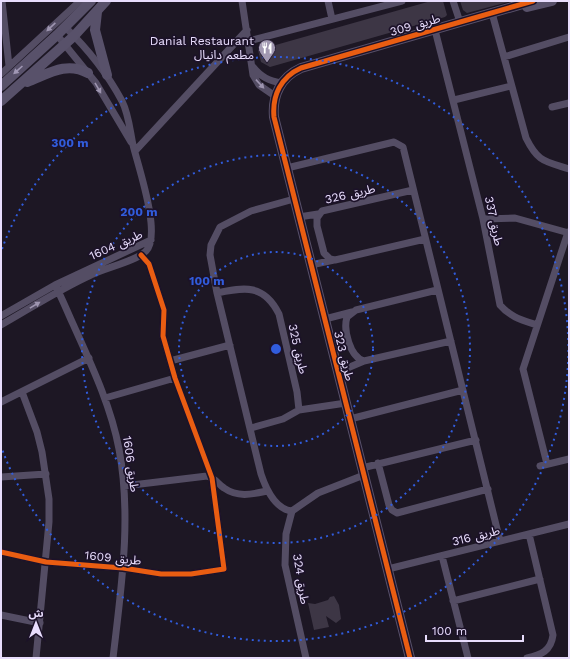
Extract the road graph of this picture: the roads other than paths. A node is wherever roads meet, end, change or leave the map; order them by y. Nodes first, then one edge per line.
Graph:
1 (2, 1) edge
2 (80, 1) edge
3 (91, 1) edge
4 (106, 1) edge
5 (242, 1) edge
6 (328, 1) edge
7 (402, 1) edge
8 (454, 1) edge
9 (533, 1) edge
10 (552, 1) edge
11 (513, 7) junction
12 (97, 12) junction
13 (492, 13) junction
14 (332, 20) junction
15 (460, 22) junction
16 (65, 27) junction
17 (247, 30) junction
18 (435, 30) junction
19 (57, 35) junction
20 (74, 36) junction
21 (569, 37) edge
22 (249, 41) junction
23 (65, 44) junction
24 (8, 52) junction
25 (20, 56) junction
26 (504, 57) junction
27 (9, 66) junction
28 (253, 67) junction
29 (301, 68) joint
30 (88, 73) junction
31 (1, 74) edge
32 (107, 75) junction
33 (282, 83) junction
34 (21, 84) junction
35 (1, 86) edge
36 (511, 86) junction
37 (275, 96) junction
38 (454, 100) junction
39 (1, 101) edge
40 (569, 102) edge
41 (552, 107) dead end
42 (134, 148) junction
43 (287, 168) junction
44 (569, 169) edge
45 (413, 190) junction
46 (294, 199) junction
47 (318, 214) junction
48 (299, 217) junction
49 (483, 219) junction
50 (568, 232) edge
51 (425, 239) junction
52 (151, 240) junction
53 (141, 255) junction
54 (335, 260) junction
55 (311, 265) junction
56 (57, 288) junction
57 (438, 290) junction
58 (217, 293) junction
59 (353, 311) junction
60 (1, 316) edge
61 (325, 319) junction
62 (1, 325) edge
63 (537, 325) junction
64 (451, 341) junction
65 (230, 345) junction
66 (89, 358) junction
67 (170, 361) junction
68 (364, 361) junction
69 (338, 372) junction
70 (174, 378) junction
71 (463, 390) junction
72 (22, 392) junction
73 (105, 398) junction
74 (1, 402) edge
75 (346, 402) junction
76 (299, 410) junction
77 (350, 419) junction
78 (251, 428) junction
79 (476, 440) junction
80 (569, 459) edge
81 (378, 464) junction
82 (363, 471) junction
83 (46, 474) junction
84 (1, 477) edge
85 (212, 478) junction
86 (124, 486) junction
87 (488, 489) junction
88 (267, 492) junction
89 (292, 511) junction
90 (569, 524) edge
91 (529, 534) junction
92 (500, 541) junction
93 (1, 552) edge
94 (442, 556) junction
95 (46, 562) junction
96 (123, 568) junction
97 (388, 570) junction
98 (540, 578) junction
99 (453, 601) junction
100 (1, 615) edge
101 (40, 623) junction
102 (36, 658) edge
103 (113, 658) edge
104 (306, 658) edge
105 (410, 658) edge
106 (468, 658) edge
107 (527, 658) edge

1 - 24 street
2 -> 25 street
3 - 16 street
4 - 12 street
5 - 17 street
6 - 14 street
7 - 14 street
8 - 15 street
9 - 11 street, طريق 309
10 - 11 street, طريق 309
11 - 13 street, طريق 309
12 - 20 street
12 - 32 street
13 - 15 street, طريق 309
13 - 26 street
14 - 22 street
15 - 18 street, طريق 309
16 - 19 street
16 - 20 street
17 - 22 street
17 - 42 street
18 - 29 street, طريق 309
18 - 38 street, طريق 337
19 - 23 street
19 -> 35 street
20 - 23 street
20 - 32 street
21 - 26 street
22 - 28 street
23 - 30 street
23 - 34 street
24 - 25 street
24 - 27 street
25 - 27 street
26 - 36 street
27 - 31 street
28 - 33 street
28 -> 37 street
29 - 33 street, طريق 323
30 - 34 street
30 -> 42 street
32 - 42 street
33 - 37 street, طريق 323
34 - 39 street
36 - 38 street
36 - 44 street
37 - 43 street, طريق 323
38 - 49 street, طريق 337
40 - 41 street
42 - 52 street
43 - 45 street
43 - 46 street, طريق 323
45 - 47 street, طريق 326
45 - 51 street
46 - 48 street, طريق 323
46 - 58 street
47 - 48 street
47 - 54 street, طريق 326
48 - 55 street, طريق 323
49 - 50 street
49 - 63 street, طريق 337
50 - 63 street
51 - 54 street
51 - 57 street
52 - 53 street, طريق 1604
52 - 56 street, طريق 1604
53 - 56 street, طريق 1604
53 - 67 street
54 - 55 street
55 - 61 street, طريق 323
56 - 60 street, طريق 1604
62 -> 56 street, طريق 1604
56 - 66 street, طريق 1606
57 - 59 street
57 - 64 street
58 - 65 street
58 - 76 street, طريق 325
59 - 61 street
59 - 68 street
61 - 69 street, طريق 323
63 - 80 street
64 - 68 street
64 - 71 street
65 - 67 street
65 - 78 street
66 - 72 street
66 - 73 street, طريق 1606
67 - 70 street
68 - 69 street
69 - 75 street, طريق 323
70 - 73 street
70 - 85 street
71 - 77 street
71 - 79 street
72 - 74 street
72 - 83 street
73 - 86 street, طريق 1606
75 - 76 street
75 - 77 street, طريق 323
76 - 78 street
77 - 82 street, طريق 323
78 - 88 street
79 - 81 street
79 - 87 street
81 - 82 street
81 - 87 street
82 - 89 street
82 - 97 street, طريق 323
83 - 84 street
83 - 95 street
85 - 86 street
85 - 88 street
85 - 96 street, طريق 1609
86 - 96 street, طريق 1606
87 - 92 street
88 - 89 street
89 - 104 street, طريق 324
90 - 91 street, طريق 316
91 - 92 street, طريق 316
91 - 98 street
92 - 94 street, طريق 316
93 - 95 street, طريق 1609
94 - 97 street, طريق 316
94 - 99 street
95 - 96 street, طريق 1609
95 - 101 street
96 - 103 street, طريق 1606
97 - 105 street, طريق 323
98 - 99 street
98 - 107 street
99 - 106 street
100 - 101 street
101 - 102 street

